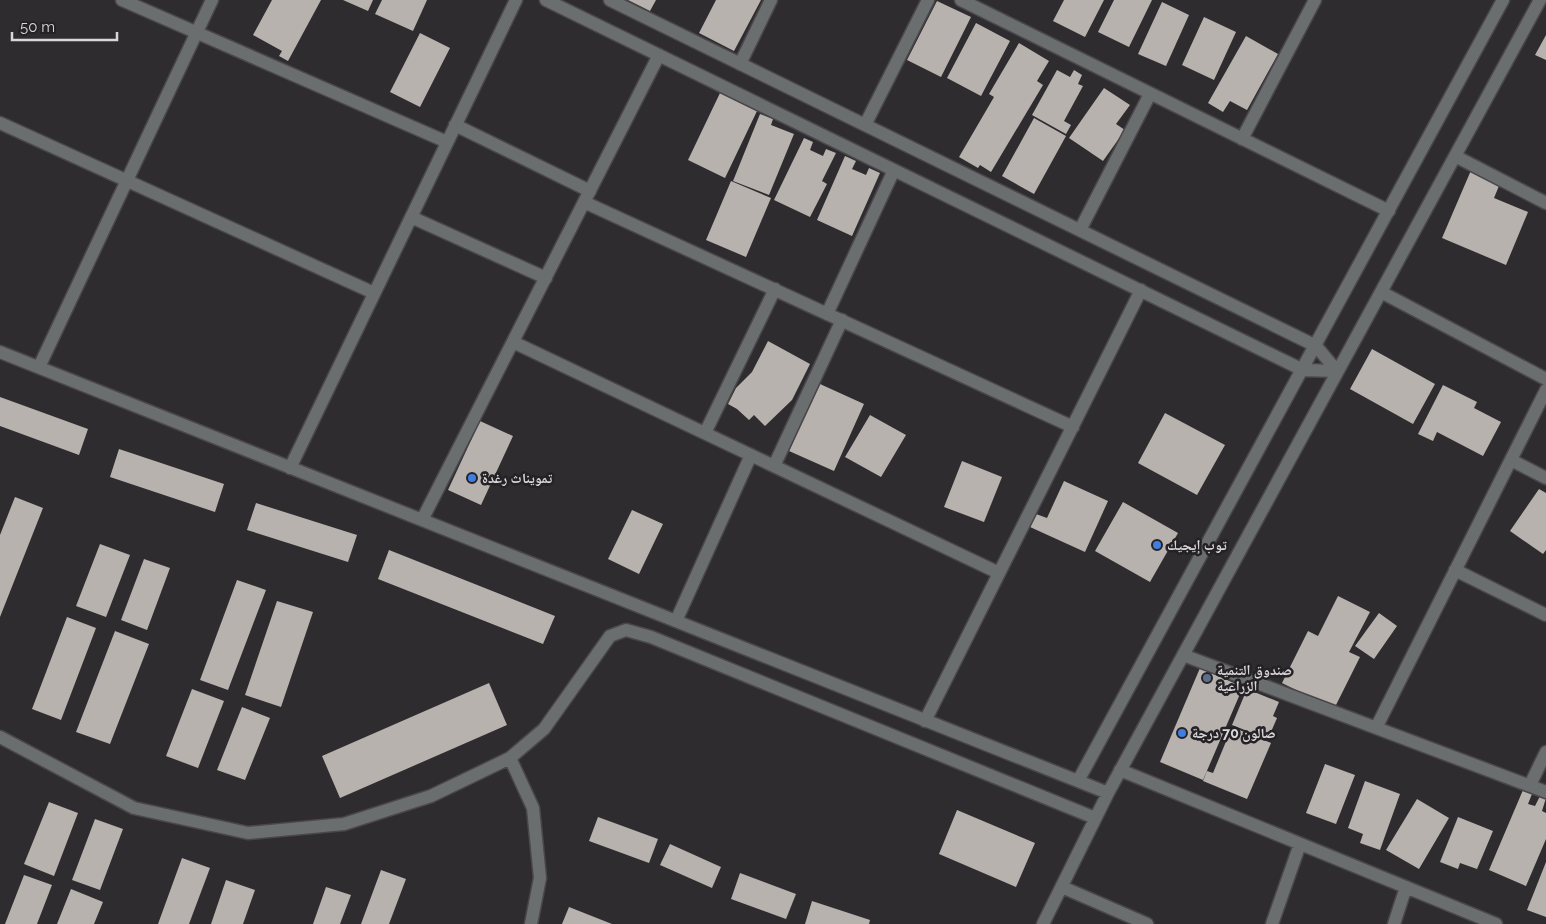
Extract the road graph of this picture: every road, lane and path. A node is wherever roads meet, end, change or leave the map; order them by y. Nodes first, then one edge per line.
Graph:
1 (122, 0) edge
2 (212, 0) edge
3 (516, 0) edge
4 (546, 0) edge
5 (610, 0) edge
6 (771, 0) edge
7 (928, 0) edge
8 (961, 0) edge
9 (1315, 0) edge
10 (1503, 0) edge
11 (1540, 0) edge
12 (196, 33) junction
13 (659, 55) junction
14 (740, 64) junction
15 (1150, 94) junction
16 (0, 123) edge
17 (865, 125) junction
18 (455, 126) junction
19 (1242, 139) junction
20 (447, 142) junction
21 (1455, 156) junction
22 (894, 170) junction
23 (127, 179) junction
24 (587, 196) junction
25 (1546, 203) edge
26 (1388, 211) junction
27 (411, 217) junction
28 (1080, 230) junction
29 (546, 278) junction
30 (775, 290) junction
31 (1141, 290) junction
32 (1381, 292) junction
33 (374, 293) junction
34 (827, 314) junction
35 (842, 320) junction
36 (513, 342) junction
37 (1316, 346) junction
38 (0, 352) edge
39 (38, 367) junction
40 (1303, 370) junction
41 (1337, 371) junction
42 (1546, 378) edge
43 (1546, 390) edge
44 (1073, 427) junction
45 (705, 433) junction
46 (750, 455) junction
47 (1511, 460) junction
48 (774, 466) junction
49 (290, 468) junction
50 (1546, 478) edge
51 (422, 520) junction
52 (1455, 570) junction
53 (999, 573) junction
54 (1546, 615) edge
55 (676, 621) junction
56 (1183, 655) junction
57 (925, 720) junction
58 (1376, 728) junction
59 (0, 737) edge
60 (1546, 752) edge
61 (510, 758) junction
62 (1120, 770) junction
63 (1078, 781) junction
64 (1530, 786) junction
65 (1546, 792) edge
66 (1108, 793) junction
67 (1095, 818) junction
68 (1300, 844) junction
69 (1062, 887) junction
70 (1406, 887) junction
71 (531, 924) edge
72 (1043, 924) edge
73 (1147, 924) edge
74 (1272, 924) edge
75 (1394, 924) edge
76 (1496, 924) edge

1 - 12 street
2 - 12 street
3 - 18 street
4 - 13 street
5 - 14 street
6 - 14 street
7 - 17 street
8 - 15 street
9 - 19 street
10 - 26 street
11 - 21 street
12 - 20 street
12 - 23 street
13 - 22 street
13 - 24 street
14 - 17 street
15 - 19 street
15 - 28 street
16 - 23 street
17 - 28 street
18 - 20 street
18 - 24 street
19 - 26 street
20 - 27 street
21 - 25 street
21 - 32 street
22 - 31 street
22 - 34 street
23 - 33 street
23 - 39 street
24 - 29 street
24 - 30 street
26 - 37 street
27 - 29 street
27 - 33 street
28 - 37 street
29 - 36 street
30 - 34 street
30 - 45 street
31 - 40 street
31 - 44 street
32 - 41 street
32 - 42 street
33 - 49 street
34 - 35 street
35 - 44 street
35 - 48 street
36 - 45 street
36 - 51 street
37 - 40 street
37 - 41 street
38 - 39 street
39 - 49 street
40 - 41 street
40 - 63 street
41 - 56 street
43 - 47 street
44 - 53 street
45 - 46 street
46 - 48 street
46 - 55 street
47 - 50 street
47 - 52 street
48 - 53 street
49 - 51 street
51 - 55 street
52 - 54 street
52 - 58 street
53 - 57 street
55 - 57 street
56 - 58 street
56 - 62 street
57 - 63 street
58 - 64 street
59 - 61 street
60 - 64 street
61 - 67 street
61 - 71 street
62 - 66 street
62 - 68 street
63 - 66 street
64 - 65 street
66 - 67 street
67 - 69 street
68 - 70 street
68 - 74 street
69 - 72 street
69 - 73 street
70 - 75 street
70 - 76 street

